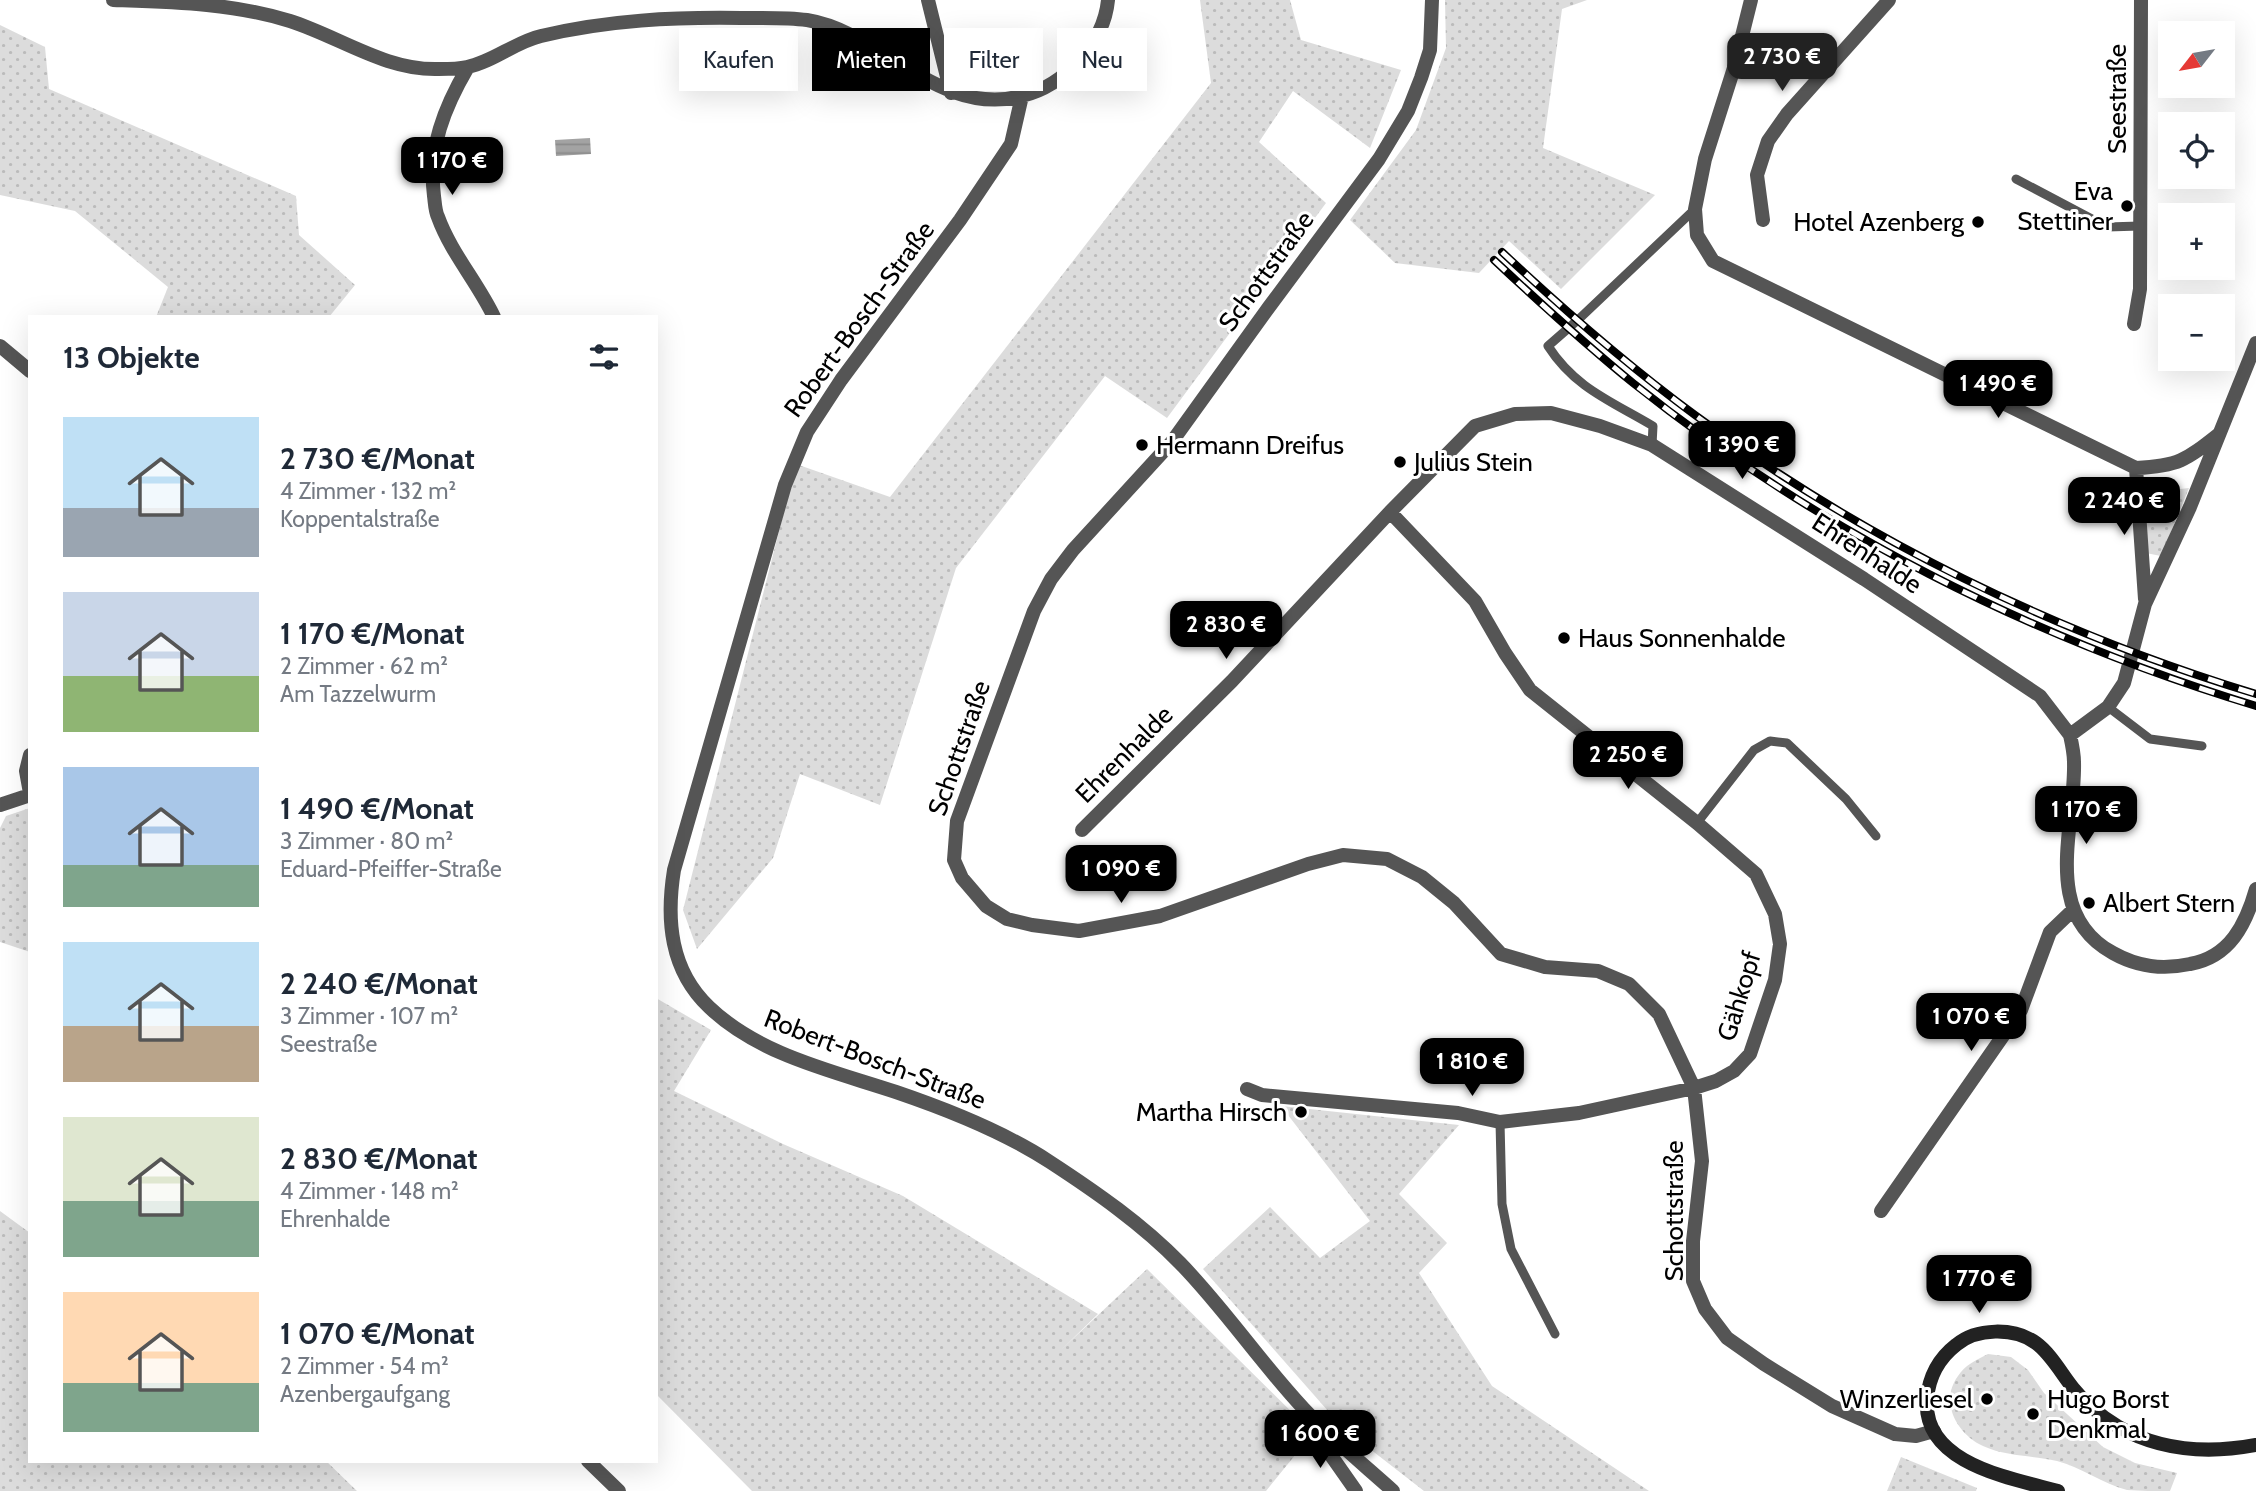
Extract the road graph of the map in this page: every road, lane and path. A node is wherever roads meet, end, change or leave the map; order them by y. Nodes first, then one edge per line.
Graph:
1 (113, 0) edge
2 (928, 0) edge
3 (1108, 0) edge
4 (1432, 0) edge
5 (1751, 0) edge
6 (1889, 0) edge
7 (2141, 0) edge
8 (468, 67) junction
9 (951, 93) junction
10 (1022, 96) junction
11 (2016, 179) dead end
12 (1695, 209) junction
13 (1763, 220) dead end
14 (2140, 226) junction
15 (493, 315) edge
16 (2134, 324) dead end
17 (2256, 343) edge
18 (0, 346) edge
19 (28, 369) edge
20 (2220, 433) junction
21 (1652, 445) junction
22 (2136, 468) junction
23 (1391, 512) junction
24 (2145, 604) junction
25 (2108, 707) junction
26 (2070, 735) junction
27 (2202, 746) dead end
28 (28, 763) edge
29 (28, 782) edge
30 (28, 795) edge
31 (0, 805) edge
32 (1697, 823) junction
33 (1082, 830) dead end
34 (1876, 836) dead end
35 (2256, 889) edge
36 (2073, 910) junction
37 (1694, 1088) junction
38 (1247, 1089) dead end
39 (1500, 1122) junction
40 (1881, 1212) dead end
41 (1555, 1334) dead end
42 (1322, 1428) junction
43 (1934, 1432) junction
44 (2256, 1446) edge
45 (590, 1463) edge
46 (619, 1491) edge
47 (1356, 1491) edge
48 (1393, 1491) edge
49 (2058, 1491) edge

1 - 8 street
2 - 9 street
3 - 10 street
4 - 37 street, Schottstraße
5 - 12 street
6 - 13 street
7 - 14 street, Seestraße
8 - 9 street
8 - 15 street
9 - 10 street
10 - 42 street, Robert-Bosch-Straße
11 - 14 lane
12 - 21 lane
12 - 22 street
14 - 16 street, Seestraße
17 - 20 street
18 - 19 street
20 - 22 street
20 - 24 street
21 - 23 street, Ehrenhalde
21 - 26 street, Ehrenhalde
22 - 24 street
23 - 32 street, Gähkopf
23 - 33 street, Ehrenhalde
24 - 25 street
25 - 26 street
25 - 27 lane
26 - 36 street
28 - 29 street
30 - 31 street
32 - 34 lane
32 - 37 street, Gähkopf
35 - 36 street
36 - 40 street
37 - 39 street, Gähkopf
37 - 43 street, Schottstraße
38 - 39 street, Gähkopf
39 - 41 lane
42 - 47 street
42 - 48 street, Robert-Bosch-Straße
43 - 44 street
43 - 49 street
45 - 46 street

